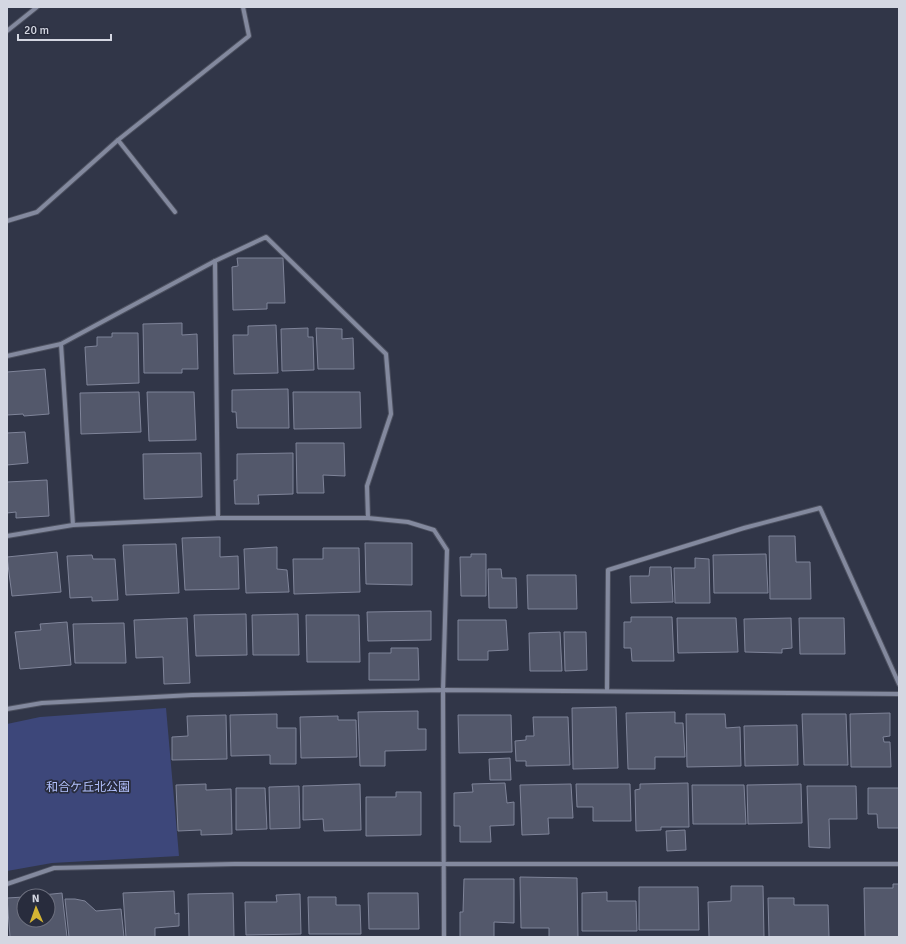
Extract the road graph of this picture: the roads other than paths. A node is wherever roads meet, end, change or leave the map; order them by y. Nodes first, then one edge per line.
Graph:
1 (37, 7) edge
2 (243, 7) edge
3 (7, 31) edge
4 (118, 140) junction
5 (175, 212) dead end
6 (7, 221) edge
7 (215, 261) junction
8 (62, 344) junction
9 (7, 356) edge
10 (218, 518) junction
11 (368, 518) junction
12 (73, 525) junction
13 (7, 536) edge
14 (899, 684) edge
15 (443, 690) junction
16 (608, 691) junction
17 (899, 694) edge
18 (7, 709) edge
19 (899, 864) edge
20 (444, 865) junction
21 (7, 884) edge
22 (444, 937) edge

1 - 3 street
2 - 4 street
4 - 5 street
4 - 6 street
7 - 8 street
7 - 10 street
7 - 11 street
8 - 9 street
8 - 12 street
10 - 11 street
10 - 12 street
11 - 15 street
12 - 13 street
14 - 16 street
15 - 16 street
15 - 18 street
15 - 20 street
16 - 17 street
19 - 20 street
20 - 21 street
20 - 22 street

